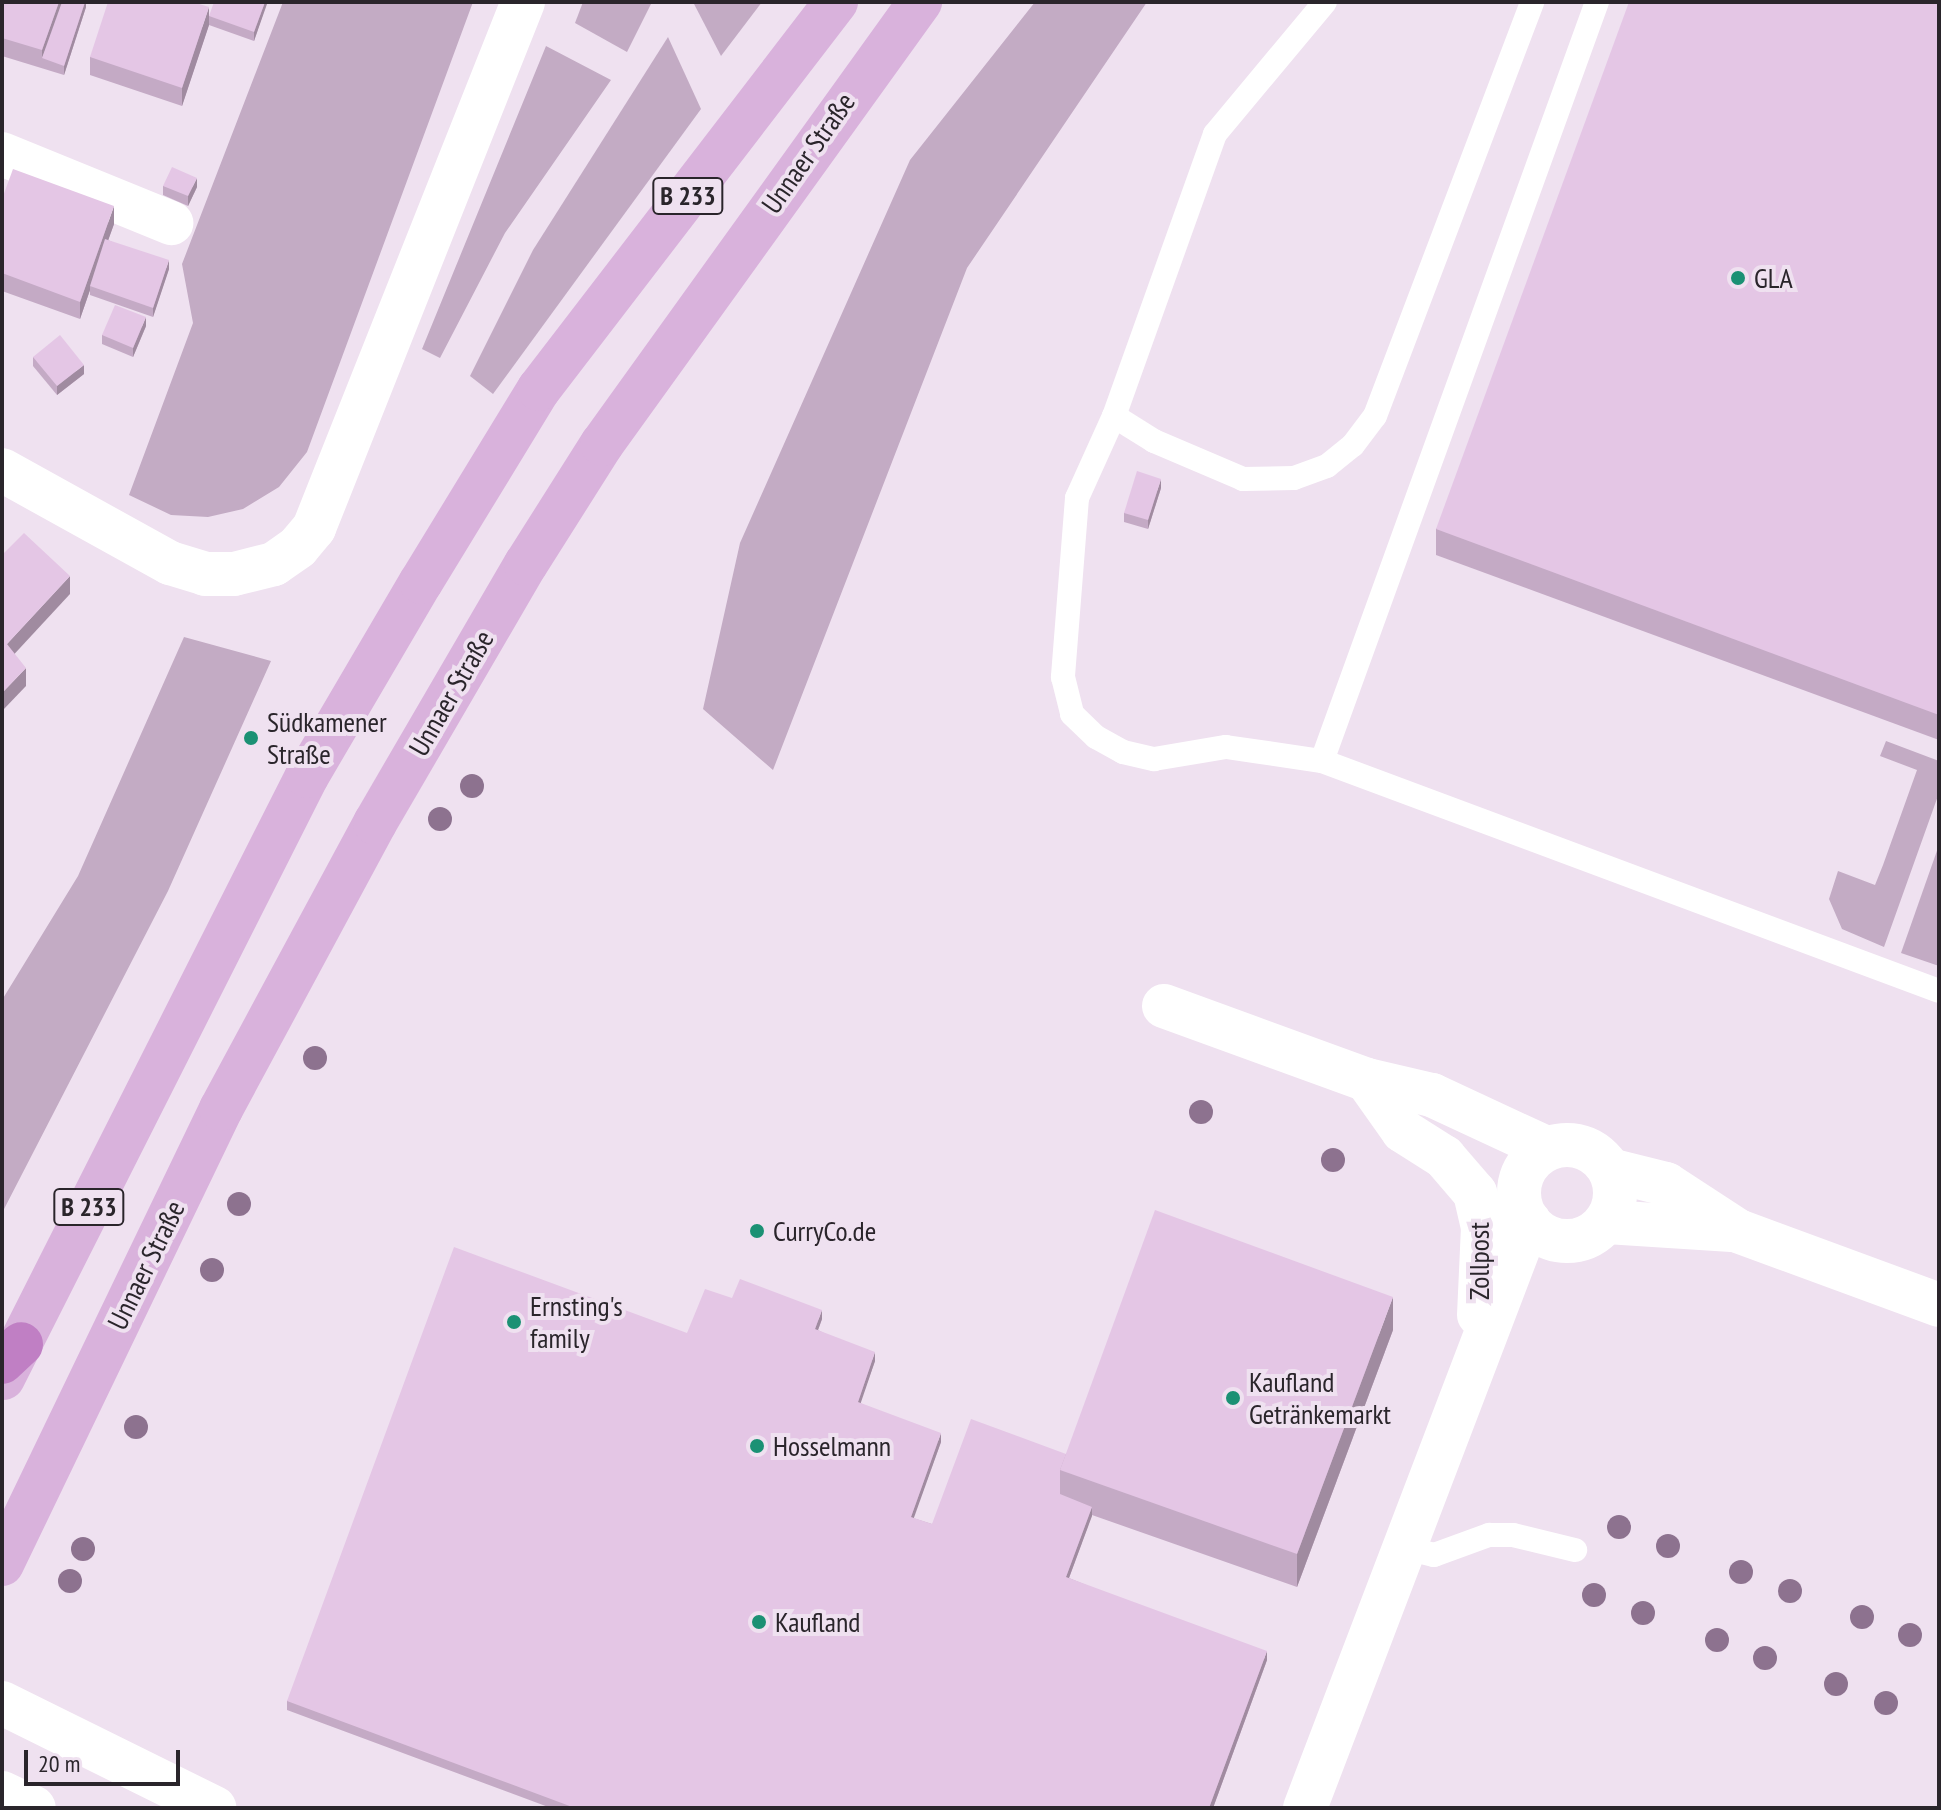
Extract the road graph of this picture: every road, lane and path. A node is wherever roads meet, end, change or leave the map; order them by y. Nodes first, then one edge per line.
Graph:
1 (523, 2) edge
2 (836, 2) edge
3 (920, 2) edge
4 (1325, 2) edge
5 (1532, 2) edge
6 (1597, 2) edge
7 (2, 154) edge
8 (171, 223) dead end
9 (1114, 416) junction
10 (2, 470) edge
11 (1322, 761) junction
12 (1939, 991) edge
13 (1164, 1006) dead end
14 (1367, 1080) junction
15 (1533, 1163) junction
16 (1610, 1170) junction
17 (1529, 1221) junction
18 (1595, 1231) junction
19 (1738, 1231) junction
20 (1939, 1305) edge
21 (1479, 1344) junction
22 (8, 1362) edge
23 (1402, 1547) junction
24 (1575, 1550) dead end
25 (2, 1564) edge
26 (2, 1703) edge
27 (2, 1793) edge
28 (34, 1808) edge
29 (214, 1808) edge
30 (1305, 1808) edge

1 - 10 street
2 - 22 main road, B 233
3 - 25 main road, Unnaer Straße / B 233
4 - 9 lane
5 - 9 lane
6 - 11 lane
7 - 8 street
9 - 11 lane
11 - 12 lane
13 - 14 street
14 - 15 street
14 - 21 street, Zollpost
15 - 16 street
15 - 17 street
16 - 18 street
16 - 19 street
17 - 18 street
17 - 21 street, Zollpost
18 - 19 street
18 - 21 street, Zollpost
19 - 20 street
21 - 23 street, Zollpost
23 - 24 lane
23 - 30 street, Zollpost
26 - 29 street
27 - 28 street

